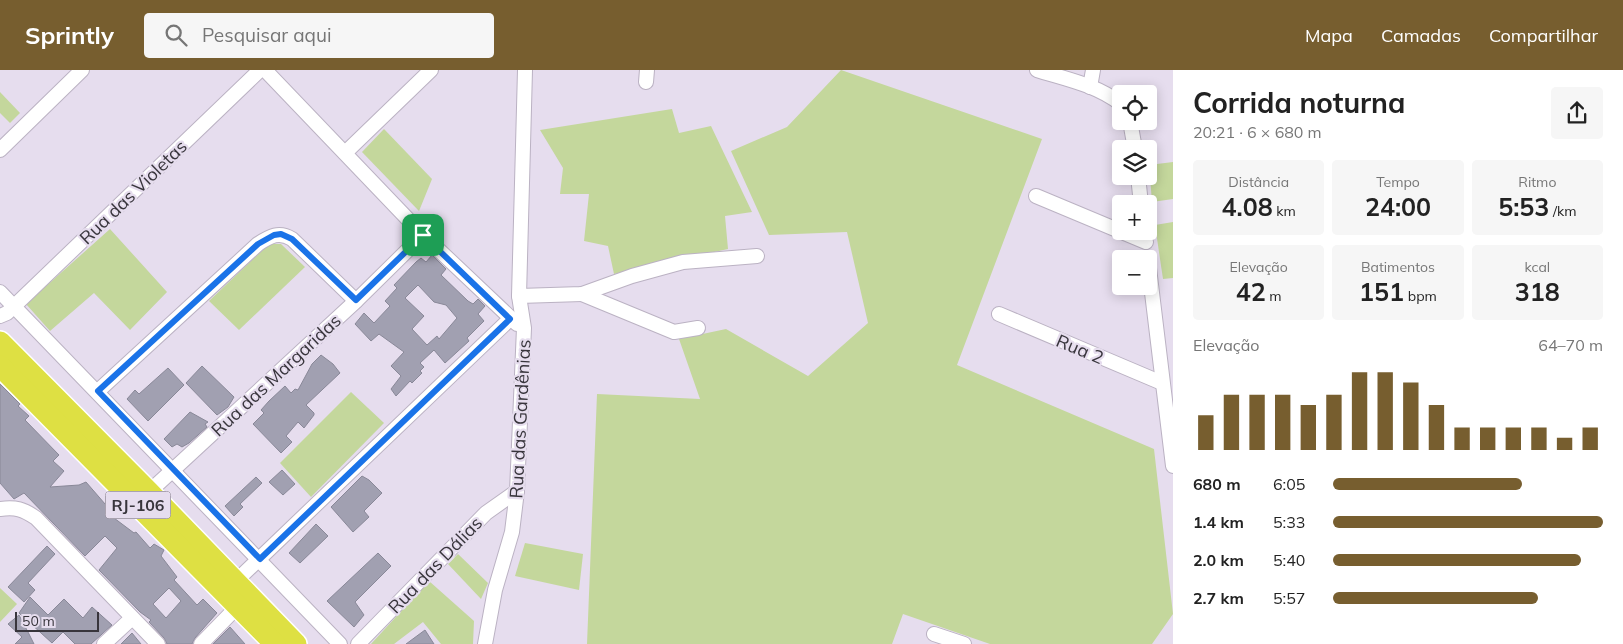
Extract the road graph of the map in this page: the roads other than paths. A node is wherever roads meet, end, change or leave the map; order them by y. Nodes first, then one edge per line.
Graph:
1 (82, 70) edge
2 (260, 70) edge
3 (265, 70) edge
4 (431, 70) edge
5 (525, 70) edge
6 (1037, 70) edge
7 (1093, 70) edge
8 (1090, 87) junction
9 (1112, 97) edge
10 (0, 150) edge
11 (345, 153) junction
12 (1036, 196) dead end
13 (1112, 225) edge
14 (423, 235) junction
15 (757, 256) dead end
16 (0, 292) edge
17 (582, 294) junction
18 (1152, 295) edge
19 (519, 296) junction
20 (356, 300) junction
21 (7, 312) edge
22 (999, 314) dead end
23 (510, 319) junction
24 (524, 328) junction
25 (698, 328) dead end
26 (1, 343) edge
27 (0, 366) edge
28 (1162, 383) junction
29 (98, 391) junction
30 (1173, 466) edge
31 (173, 470) junction
32 (517, 491) junction
33 (149, 492) junction
34 (0, 509) edge
35 (260, 559) junction
36 (236, 582) junction
37 (238, 606) junction
38 (131, 618) junction
39 (934, 634) dead end
40 (104, 644) edge
41 (158, 644) edge
42 (201, 644) edge
43 (275, 644) edge
44 (296, 644) edge
45 (340, 644) edge
46 (358, 644) edge
47 (485, 644) edge
48 (964, 644) edge

1 - 10 street
2 - 21 street, Rua das Violetas
3 - 11 street
4 - 11 street
5 - 19 street, Rua das Gardênias
6 - 8 street
7 - 8 street
8 - 9 street
11 - 14 street
12 - 13 street
14 - 20 street, Rua das Margaridas
14 - 23 street
15 - 17 street
16 - 21 street
17 - 19 street
17 - 25 street
18 - 28 street
19 - 24 street, Rua das Gardênias
20 - 29 street
20 - 31 street, Rua das Margaridas
21 - 26 street
21 - 29 street
22 - 28 street, Rua 2
23 - 24 street
23 - 35 street
24 - 32 street, Rua das Gardênias
26 - 33 highway, RJ-106
27 - 37 highway, RJ-106
28 - 30 street
29 - 31 street
31 - 33 street, Rua das Margaridas
31 - 35 street
32 - 46 street, Rua das Dálias
32 - 47 street, Rua das Gardênias
33 - 36 highway, RJ-106
34 - 38 street
35 - 36 street
35 - 45 street
36 - 44 highway, RJ-106
37 - 42 street
37 - 43 highway, RJ-106
38 - 40 street
38 - 41 street
39 - 48 street

